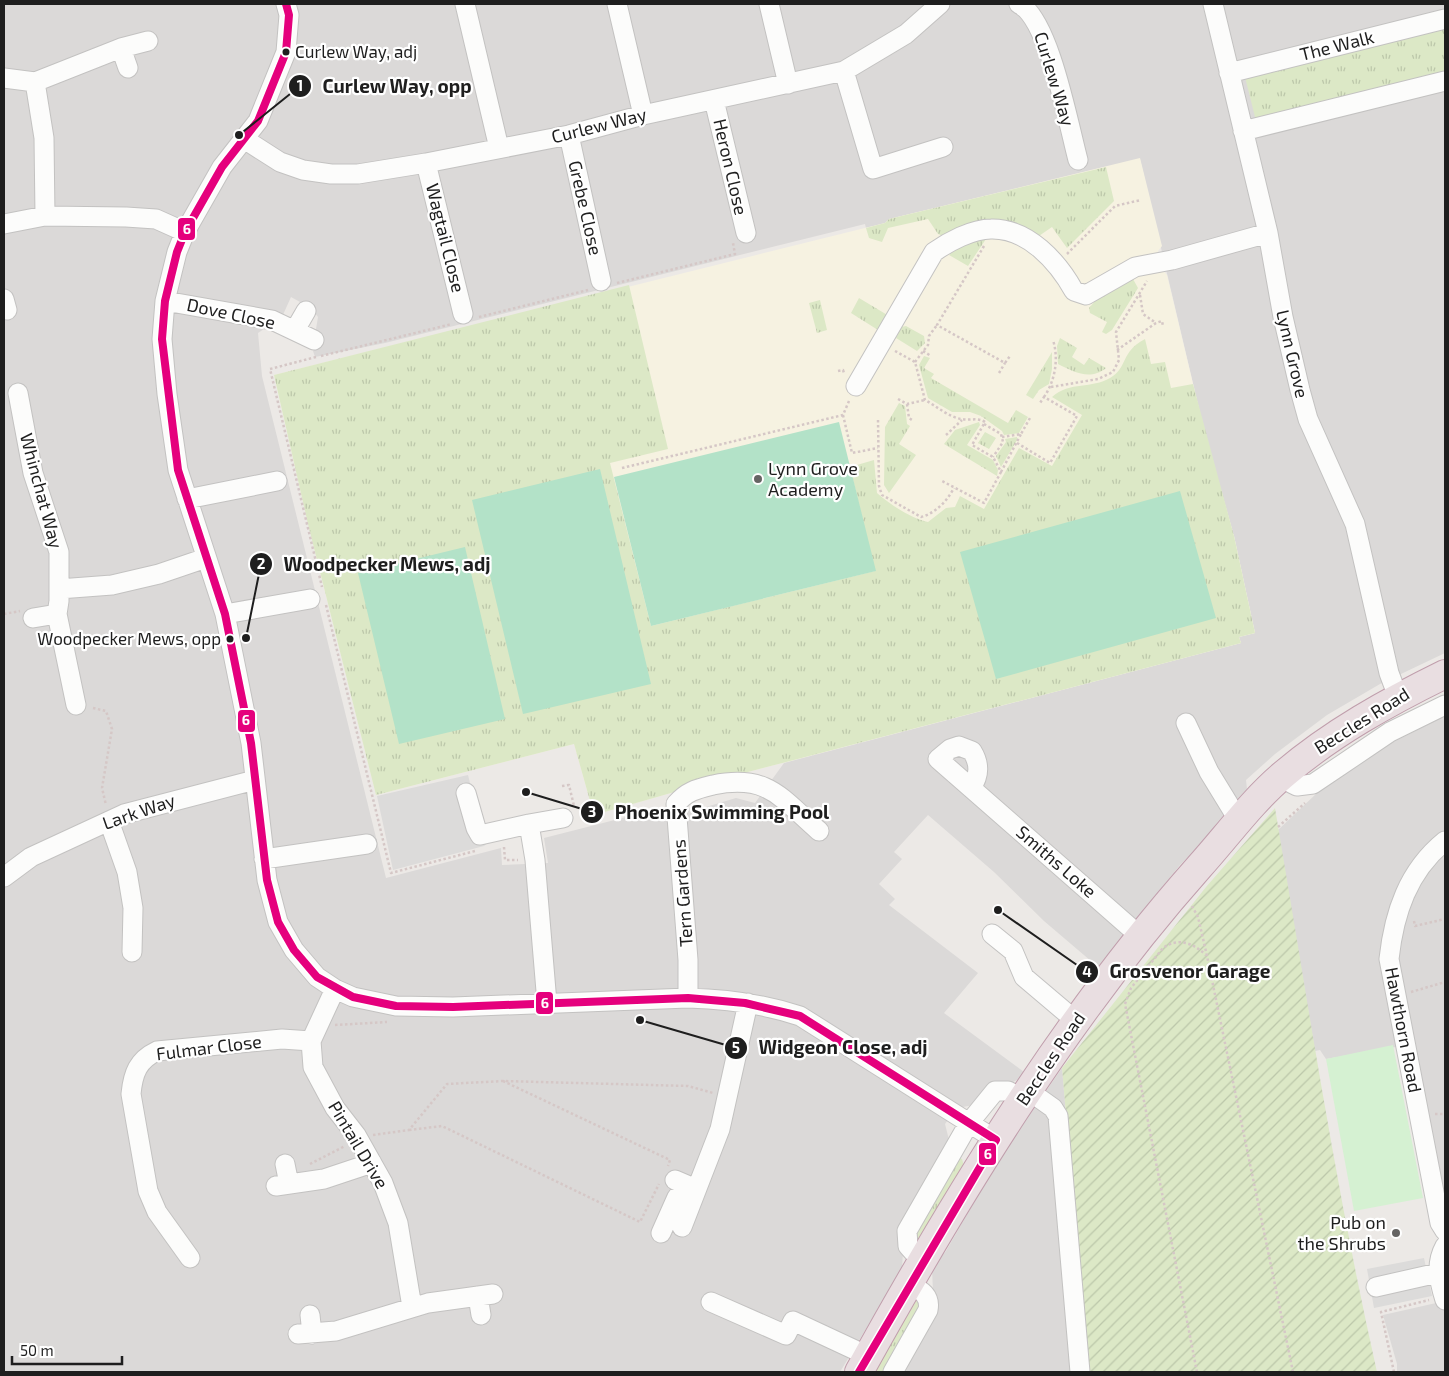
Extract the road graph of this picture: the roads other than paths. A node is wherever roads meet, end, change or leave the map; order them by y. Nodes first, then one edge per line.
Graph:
1 (286, 4) edge
2 (465, 4) edge
3 (617, 4) edge
4 (769, 4) edge
5 (940, 4) edge
6 (1020, 4) edge
7 (1213, 4) edge
8 (916, 11) edge
9 (1445, 19) edge
10 (148, 41) dead end
11 (121, 48) junction
12 (128, 68) dead end
13 (844, 70) junction
14 (1229, 73) junction
15 (4, 78) edge
16 (1445, 81) edge
17 (35, 82) junction
18 (788, 84) junction
19 (714, 100) junction
20 (643, 116) junction
21 (1243, 131) junction
22 (569, 135) junction
23 (244, 139) junction
24 (943, 147) dead end
25 (499, 148) junction
26 (1078, 160) dead end
27 (426, 163) junction
28 (45, 216) junction
29 (4, 224) edge
30 (185, 232) junction
31 (746, 233) road end
32 (1268, 233) junction
33 (602, 285) road end
34 (166, 301) junction
35 (306, 311) dead end
36 (464, 318) road end
37 (295, 330) junction
38 (314, 340) dead end
39 (856, 386) road end
40 (18, 393) dead end
41 (276, 480) dead end
42 (187, 500) junction
43 (206, 558) junction
44 (59, 589) junction
45 (318, 595) road end
46 (57, 614) junction
47 (226, 614) junction
48 (32, 618) dead end
49 (1445, 674) edge
50 (1398, 697) junction
51 (76, 704) road end
52 (1445, 705) edge
53 (1186, 722) dead end
54 (1283, 775) junction
55 (255, 780) junction
56 (971, 788) dead end
57 (466, 793) dead end
58 (563, 818) dead end
59 (109, 821) junction
60 (1239, 821) junction
61 (819, 831) dead end
62 (531, 832) junction
63 (1445, 841) edge
64 (367, 844) dead end
65 (264, 858) junction
66 (4, 877) edge
67 (992, 934) dead end
68 (1141, 937) junction
69 (132, 952) dead end
70 (336, 990) junction
71 (688, 998) junction
72 (547, 1003) junction
73 (748, 1003) junction
74 (1076, 1021) junction
75 (314, 1033) junction
76 (1026, 1095) junction
77 (969, 1123) junction
78 (996, 1140) junction
79 (372, 1163) junction
80 (285, 1164) dead end
81 (667, 1176) road end
82 (696, 1189) junction
83 (682, 1227) dead end
84 (1445, 1231) edge
85 (661, 1232) dead end
86 (1445, 1246) edge
87 (190, 1258) dead end
88 (1438, 1273) junction
89 (916, 1274) junction
90 (1376, 1287) dead end
91 (1445, 1298) edge
92 (711, 1302) dead end
93 (412, 1307) junction
94 (481, 1315) dead end
95 (306, 1328) dead end
96 (863, 1364) edge
97 (893, 1372) edge
98 (1080, 1372) edge

1 - 23 street
2 - 25 street
3 - 20 street
4 - 18 street
5 - 8 street, Curlew Way
6 - 26 street, Curlew Way
7 - 14 street, Lynn Grove
8 - 13 street, Curlew Way
9 - 14 street, The Walk
10 - 11 street
11 - 12 street
11 - 17 street
13 - 18 street, Curlew Way
13 - 24 street
14 - 21 street, Lynn Grove
15 - 17 street
16 - 21 street
17 - 28 street
18 - 19 street, Curlew Way
19 - 20 street, Curlew Way
19 - 31 street, Heron Close
20 - 22 street, Curlew Way
21 - 32 street, Lynn Grove
22 - 25 street, Curlew Way
22 - 33 street, Grebe Close
23 - 27 street, Curlew Way
23 - 30 street
25 - 27 street, Curlew Way
27 - 36 street, Wagtail Close
28 - 29 street
28 - 30 street
30 - 34 street
32 - 39 street
32 - 50 street, Lynn Grove
34 - 37 street, Dove Close
34 - 42 street
35 - 37 street, Dove Close
37 - 38 street, Dove Close
40 - 44 street, Whinchat Way
41 - 42 street
42 - 43 street
43 - 44 street
43 - 47 street
44 - 46 street, Whinchat Way
45 - 47 street
46 - 48 street
46 - 51 street, Whinchat Way
47 - 55 street
49 - 50 highway, Beccles Road
50 - 54 highway, Beccles Road
52 - 54 street, Beccles Road
53 - 60 street
54 - 60 highway, Beccles Road
55 - 59 street, Lark Way
55 - 65 street
56 - 68 street, Smiths Loke
57 - 62 street
58 - 62 street
59 - 66 street, Lark Way
59 - 69 street
60 - 68 highway, Beccles Road
61 - 71 street, Tern Gardens
62 - 72 street
63 - 84 street, Hawthorn Road
64 - 65 street
65 - 70 street
67 - 74 street
68 - 74 highway, Beccles Road
70 - 72 street
70 - 75 street
71 - 72 street
71 - 73 street
73 - 77 street
73 - 82 street
74 - 76 highway, Beccles Road
75 - 79 street, Pintail Drive
75 - 87 street, Fulmar Close
76 - 77 street
76 - 78 highway, Beccles Road
76 - 98 street
77 - 78 street
77 - 89 street
78 - 89 highway, Beccles Road
79 - 80 street
79 - 93 street, Pintail Drive
81 - 82 street
82 - 83 street
82 - 85 street
86 - 88 street
88 - 90 street
88 - 91 street
89 - 96 highway, Beccles Road
89 - 97 street
92 - 96 street
93 - 94 street
93 - 95 street

